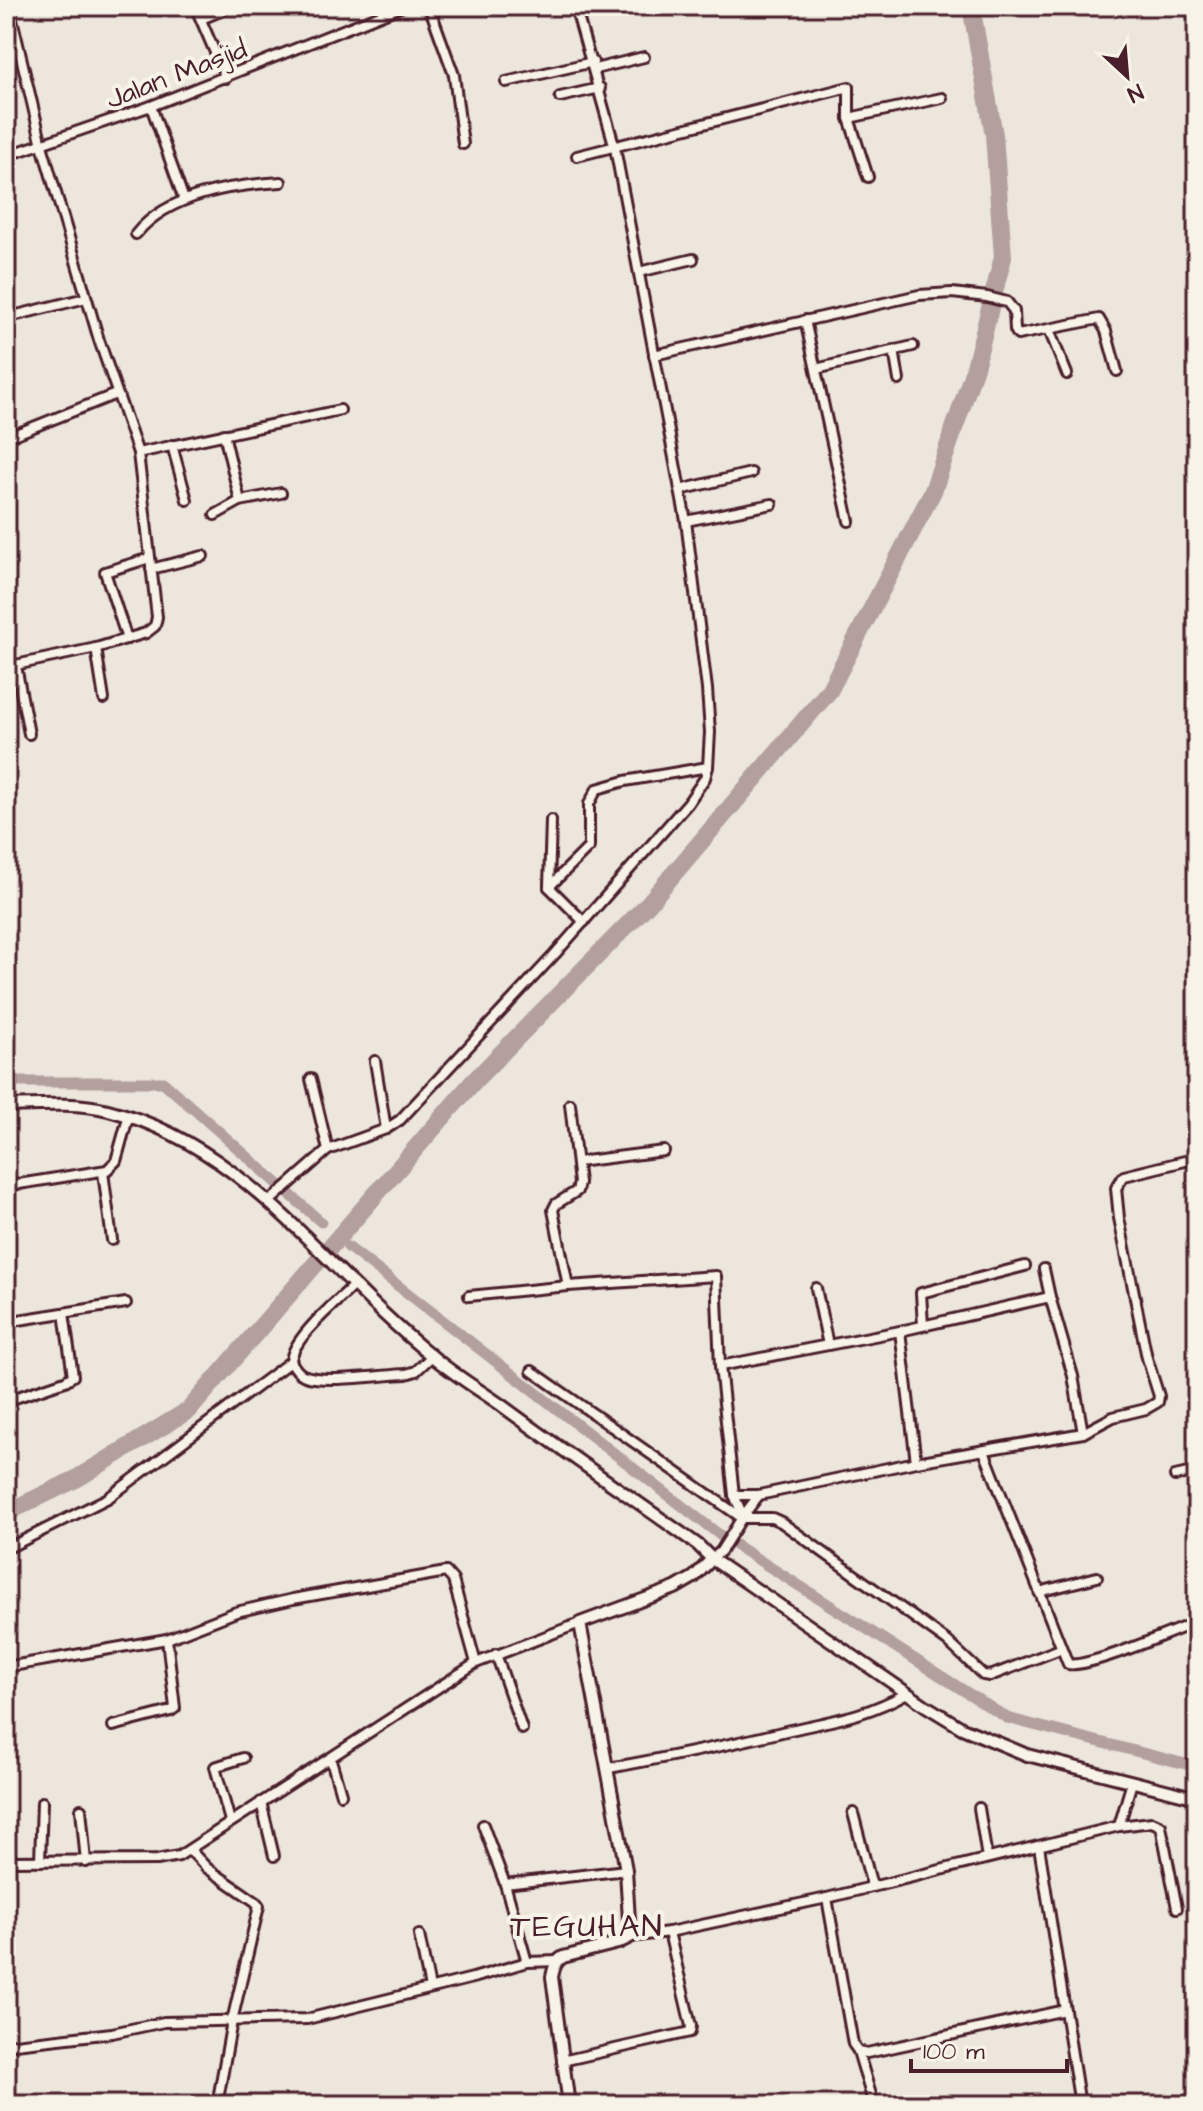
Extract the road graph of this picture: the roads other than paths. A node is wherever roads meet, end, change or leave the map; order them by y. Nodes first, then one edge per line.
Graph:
1 (9, 6) edge
2 (195, 6) edge
3 (233, 6) edge
4 (403, 6) edge
5 (429, 6) edge
6 (575, 6) edge
7 (201, 19) junction
8 (644, 57) dead end
9 (594, 66) junction
10 (226, 78) junction
11 (506, 82) dead end
12 (600, 88) junction
13 (560, 97) dead end
14 (942, 98) dead end
15 (151, 106) junction
16 (849, 118) junction
17 (463, 144) dead end
18 (42, 145) junction
19 (615, 148) junction
20 (6, 156) edge
21 (577, 156) dead end
22 (868, 177) dead end
23 (281, 182) dead end
24 (184, 200) junction
25 (136, 234) dead end
26 (693, 259) dead end
27 (639, 272) junction
28 (86, 298) junction
29 (13, 316) dead end
30 (805, 320) junction
31 (1049, 330) junction
32 (913, 346) dead end
33 (894, 350) junction
34 (654, 355) junction
35 (816, 369) junction
36 (1117, 371) dead end
37 (1067, 374) dead end
38 (899, 380) dead end
39 (116, 394) junction
40 (340, 410) dead end
41 (224, 434) junction
42 (6, 438) edge
43 (172, 445) junction
44 (138, 453) junction
45 (751, 473) dead end
46 (680, 490) junction
47 (281, 493) dead end
48 (187, 500) dead end
49 (240, 501) junction
50 (772, 504) dead end
51 (215, 515) dead end
52 (686, 521) junction
53 (849, 521) dead end
54 (203, 556) dead end
55 (150, 558) junction
56 (151, 569) junction
57 (127, 639) junction
58 (96, 648) junction
59 (16, 666) junction
60 (6, 667) edge
61 (104, 699) dead end
62 (29, 734) dead end
63 (708, 767) junction
64 (551, 820) dead end
65 (549, 887) junction
66 (584, 922) junction
67 (375, 1061) dead end
68 (311, 1079) dead end
69 (570, 1104) dead end
70 (6, 1106) edge
71 (128, 1118) junction
72 (386, 1129) junction
73 (328, 1150) junction
74 (664, 1151) dead end
75 (1197, 1158) edge
76 (577, 1162) junction
77 (103, 1172) junction
78 (6, 1186) edge
79 (273, 1199) junction
80 (112, 1240) dead end
81 (1025, 1266) dead end
82 (1044, 1269) dead end
83 (354, 1285) junction
84 (568, 1286) junction
85 (816, 1288) dead end
86 (469, 1296) dead end
87 (1050, 1297) junction
88 (126, 1303) dead end
89 (64, 1313) junction
90 (6, 1322) edge
91 (923, 1325) junction
92 (900, 1331) junction
93 (828, 1345) junction
94 (429, 1359) junction
95 (291, 1361) junction
96 (720, 1366) junction
97 (532, 1371) dead end
98 (6, 1401) edge
99 (1083, 1433) junction
100 (984, 1451) junction
101 (916, 1462) junction
102 (1197, 1471) edge
103 (1175, 1476) dead end
104 (734, 1495) junction
105 (759, 1495) junction
106 (742, 1519) junction
107 (6, 1549) edge
108 (716, 1555) junction
109 (1097, 1577) dead end
110 (1039, 1592) junction
111 (1197, 1622) edge
112 (580, 1623) junction
113 (167, 1639) junction
114 (1060, 1649) junction
115 (496, 1654) junction
116 (476, 1663) junction
117 (6, 1667) edge
118 (907, 1693) junction
119 (113, 1726) dead end
120 (522, 1729) dead end
121 (243, 1758) dead end
122 (331, 1760) junction
123 (609, 1768) junction
124 (1132, 1782) junction
125 (341, 1794) dead end
126 (1197, 1798) edge
127 (42, 1802) dead end
128 (261, 1802) junction
129 (979, 1808) dead end
130 (81, 1809) dead end
131 (853, 1813) dead end
132 (230, 1821) junction
133 (483, 1825) dead end
134 (1119, 1826) junction
135 (1039, 1846) junction
136 (190, 1850) junction
137 (274, 1856) dead end
138 (987, 1858) junction
139 (6, 1861) edge
140 (40, 1861) junction
141 (86, 1862) junction
142 (626, 1870) junction
143 (505, 1884) junction
144 (872, 1886) junction
145 (827, 1898) junction
146 (1177, 1908) dead end
147 (669, 1932) junction
148 (419, 1935) dead end
149 (630, 1937) junction
150 (558, 1961) junction
151 (527, 1962) junction
152 (430, 1988) junction
153 (1065, 2010) junction
154 (232, 2021) junction
155 (6, 2045) edge
156 (858, 2051) junction
157 (562, 2061) junction
158 (217, 2105) edge
159 (569, 2105) edge
160 (874, 2105) edge
161 (1080, 2105) edge

1 - 18 street
2 - 7 street
3 - 7 street
4 - 10 street, Jalan Masjid
5 - 17 street
6 - 9 street
7 - 10 street
8 - 9 street
9 - 11 street
9 - 12 street
10 - 15 street, Jalan Masjid
12 - 13 street
12 - 19 street
14 - 16 street
15 - 18 street, Jalan Masjid
15 - 24 street
16 - 19 street
16 - 22 street
18 - 20 street, Jalan Masjid
18 - 28 street
19 - 21 street
19 - 27 street
23 - 24 street
24 - 25 street
26 - 27 street
27 - 34 street
28 - 29 street
28 - 39 street
30 - 31 street
30 - 34 street
30 - 35 street
31 - 36 street
31 - 37 street
32 - 33 street
33 - 35 street
33 - 38 street
34 - 46 street
35 - 53 street
39 - 42 street
39 - 44 street
40 - 41 street
41 - 43 street
41 - 49 street
43 - 44 street
43 - 48 street
44 - 55 street
45 - 46 street
46 - 52 street
47 - 49 street
49 - 51 street
50 - 52 street
52 - 63 street
54 - 56 street
55 - 56 street
55 - 57 street
56 - 57 street
57 - 58 street
58 - 59 street
58 - 61 street
59 - 60 street
59 - 62 street
63 - 65 street
63 - 66 street
64 - 65 street
65 - 66 street
66 - 72 street
67 - 72 street
68 - 73 street
69 - 76 street
70 - 71 street
71 - 77 street
71 - 79 street
72 - 73 street
73 - 79 street
74 - 76 street
75 - 99 street
76 - 84 street
77 - 78 street
77 - 80 street
79 - 83 street
81 - 91 street
82 - 87 street
83 - 94 street
83 - 95 street
84 - 86 street
84 - 96 street
85 - 93 street
87 - 91 street
87 - 99 street
88 - 89 street
89 - 90 street
89 - 98 street
91 - 92 street
92 - 93 street
92 - 101 street
93 - 96 street
94 - 95 street
94 - 108 street
95 - 107 street
96 - 104 street
97 - 106 street
99 - 100 street
100 - 101 street
100 - 110 street
101 - 105 street
102 - 103 street
104 - 105 street
104 - 106 street
105 - 106 street
106 - 108 street
106 - 114 street
108 - 112 street
108 - 118 street
109 - 110 street
110 - 114 street
111 - 114 street
112 - 115 street
112 - 123 street
113 - 116 street
113 - 117 street
113 - 119 street
115 - 116 street
115 - 120 street
116 - 122 street
118 - 123 street
118 - 124 street
121 - 132 street
122 - 125 street
122 - 128 street
123 - 142 street
124 - 126 street
124 - 134 street
127 - 140 street
128 - 132 street
128 - 137 street
129 - 138 street
130 - 141 street
131 - 144 street
132 - 136 street
133 - 143 street
134 - 135 street
134 - 146 street
135 - 138 street
135 - 153 street
136 - 141 street
136 - 154 street
138 - 144 street
139 - 140 street
140 - 141 street
142 - 143 street
142 - 149 street
143 - 151 street
144 - 145 street
145 - 147 street
145 - 156 street
147 - 149 street
147 - 157 street
148 - 152 street
149 - 150 street
150 - 151 street
150 - 157 street
151 - 152 street
152 - 154 street
153 - 156 street
153 - 161 street
154 - 155 street
154 - 158 street
156 - 160 street
157 - 159 street

